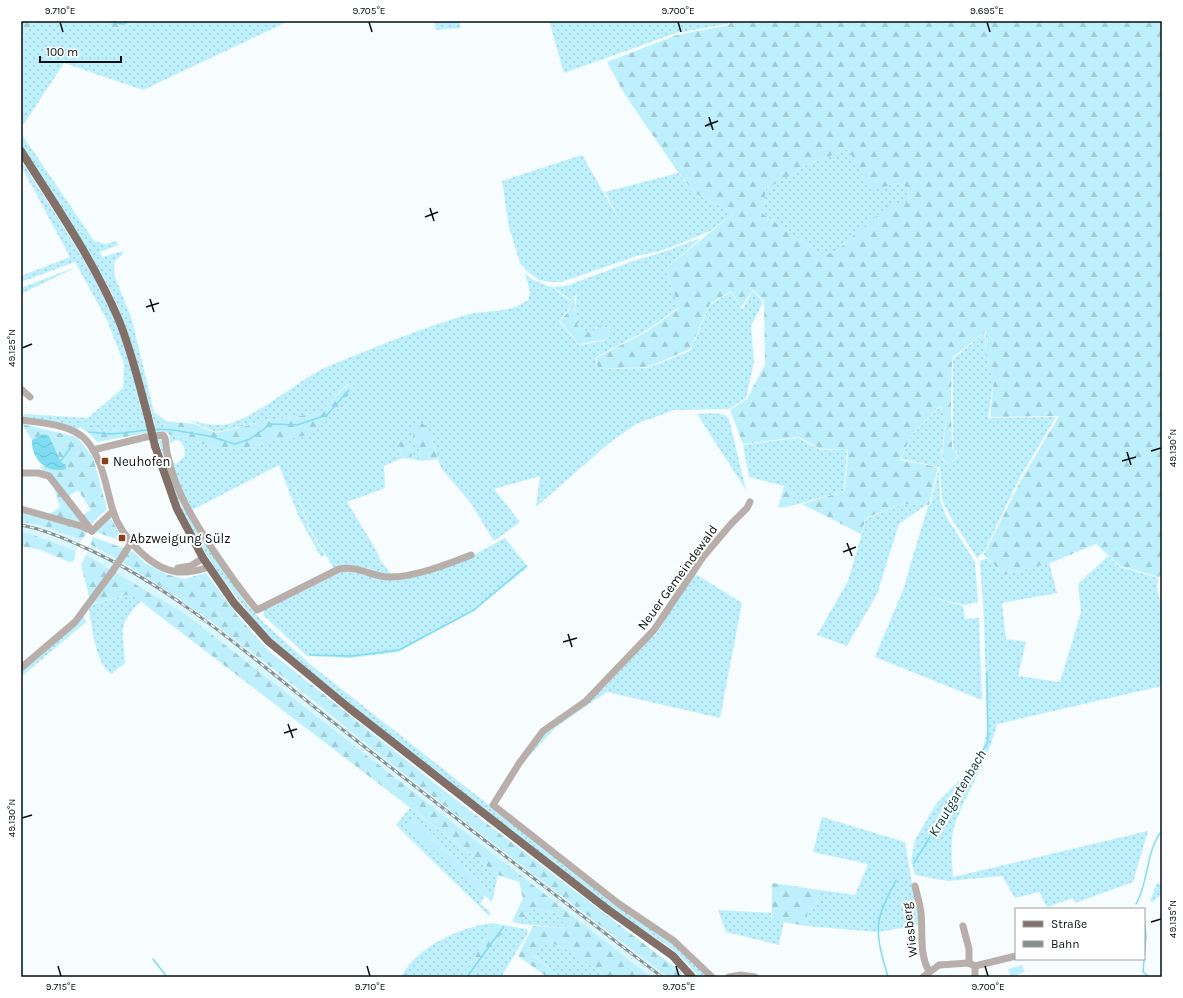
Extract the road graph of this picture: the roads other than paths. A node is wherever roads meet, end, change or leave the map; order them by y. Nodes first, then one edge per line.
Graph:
1 (21, 151) edge
2 (21, 389) edge
3 (30, 397) dead end
4 (21, 420) edge
5 (93, 450) junction
6 (21, 473) edge
7 (750, 502) dead end
8 (112, 507) junction
9 (21, 509) edge
10 (92, 531) junction
11 (131, 543) junction
12 (471, 555) dead end
13 (203, 558) junction
14 (162, 567) junction
15 (209, 567) junction
16 (21, 668) edge
17 (915, 886) dead end
18 (963, 926) dead end
19 (1015, 956) edge
20 (972, 965) junction
21 (929, 971) junction
22 (692, 977) edge
23 (712, 977) edge
24 (729, 977) edge
25 (755, 977) edge
26 (923, 977) edge
27 (975, 977) edge

1 - 13 main road, bridge
2 - 3 street
4 - 5 street
5 - 8 street
5 - 12 street
6 - 10 street
7 - 23 street, Neuer Gemeindewald
8 - 10 street
8 - 11 street
9 - 10 street
11 - 14 street
11 - 16 street, bridge
13 - 14 street
13 - 15 main road
14 - 15 street
15 - 22 main road
17 - 21 street, Wiesberg
18 - 20 street
19 - 20 street
20 - 21 street
20 - 27 street
21 - 26 street
24 - 25 street

